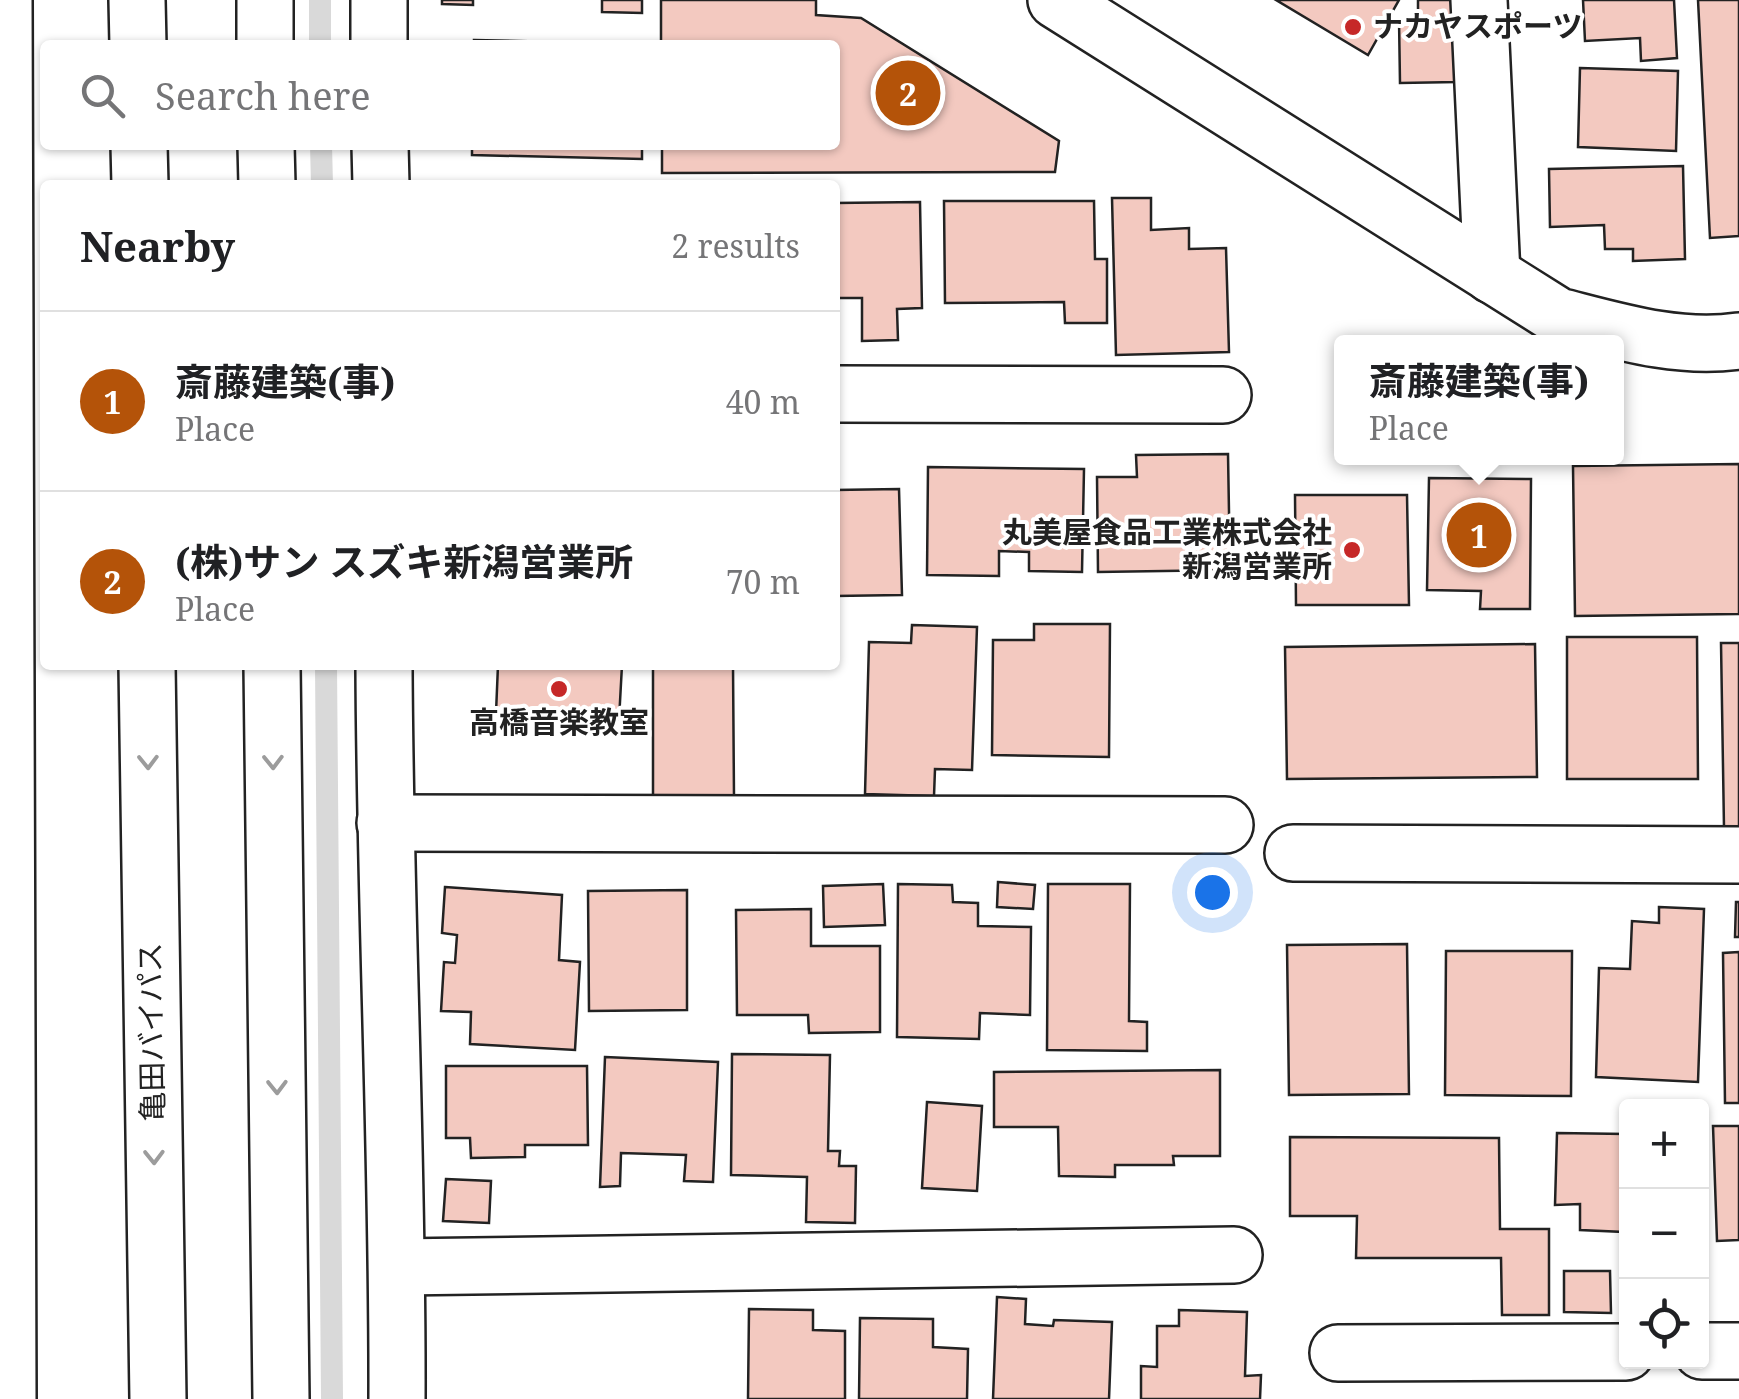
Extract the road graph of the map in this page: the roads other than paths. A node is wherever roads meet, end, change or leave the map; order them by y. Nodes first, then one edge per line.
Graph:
1 (4, 0) edge
2 (137, 0) edge
3 (265, 0) edge
4 (379, 0) edge
5 (1056, 0) edge
6 (1478, 0) edge
7 (138, 40) edge
8 (265, 40) edge
9 (380, 40) edge
10 (140, 150) edge
11 (266, 150) edge
12 (380, 150) edge
13 (140, 180) edge
14 (267, 180) edge
15 (381, 180) edge
16 (1492, 275) junction
17 (1739, 341) edge
18 (840, 394) edge
19 (1223, 395) dead end
20 (147, 670) edge
21 (272, 670) edge
22 (384, 670) edge
23 (385, 822) junction
24 (1225, 825) dead end
25 (1293, 853) dead end
26 (1739, 854) edge
27 (1234, 1255) dead end
28 (398, 1267) junction
29 (1709, 1351) edge
30 (1739, 1351) edge
31 (1619, 1352) edge
32 (1338, 1353) dead end
33 (8, 1399) edge
34 (158, 1399) edge
35 (281, 1399) edge
36 (397, 1399) edge

1 - 33 main road
2 - 7 main road
3 - 8 main road
4 - 9 main road
5 - 16 main road
6 - 16 main road
10 - 13 main road
11 - 14 main road
12 - 15 main road
16 - 17 main road
18 - 19 main road
20 -> 34 main road, 亀田バイパス
21 -> 35 main road
22 - 23 main road
23 - 24 main road
23 - 28 main road
25 - 26 main road
27 - 28 main road
28 - 36 main road
29 - 30 main road
31 - 32 main road

